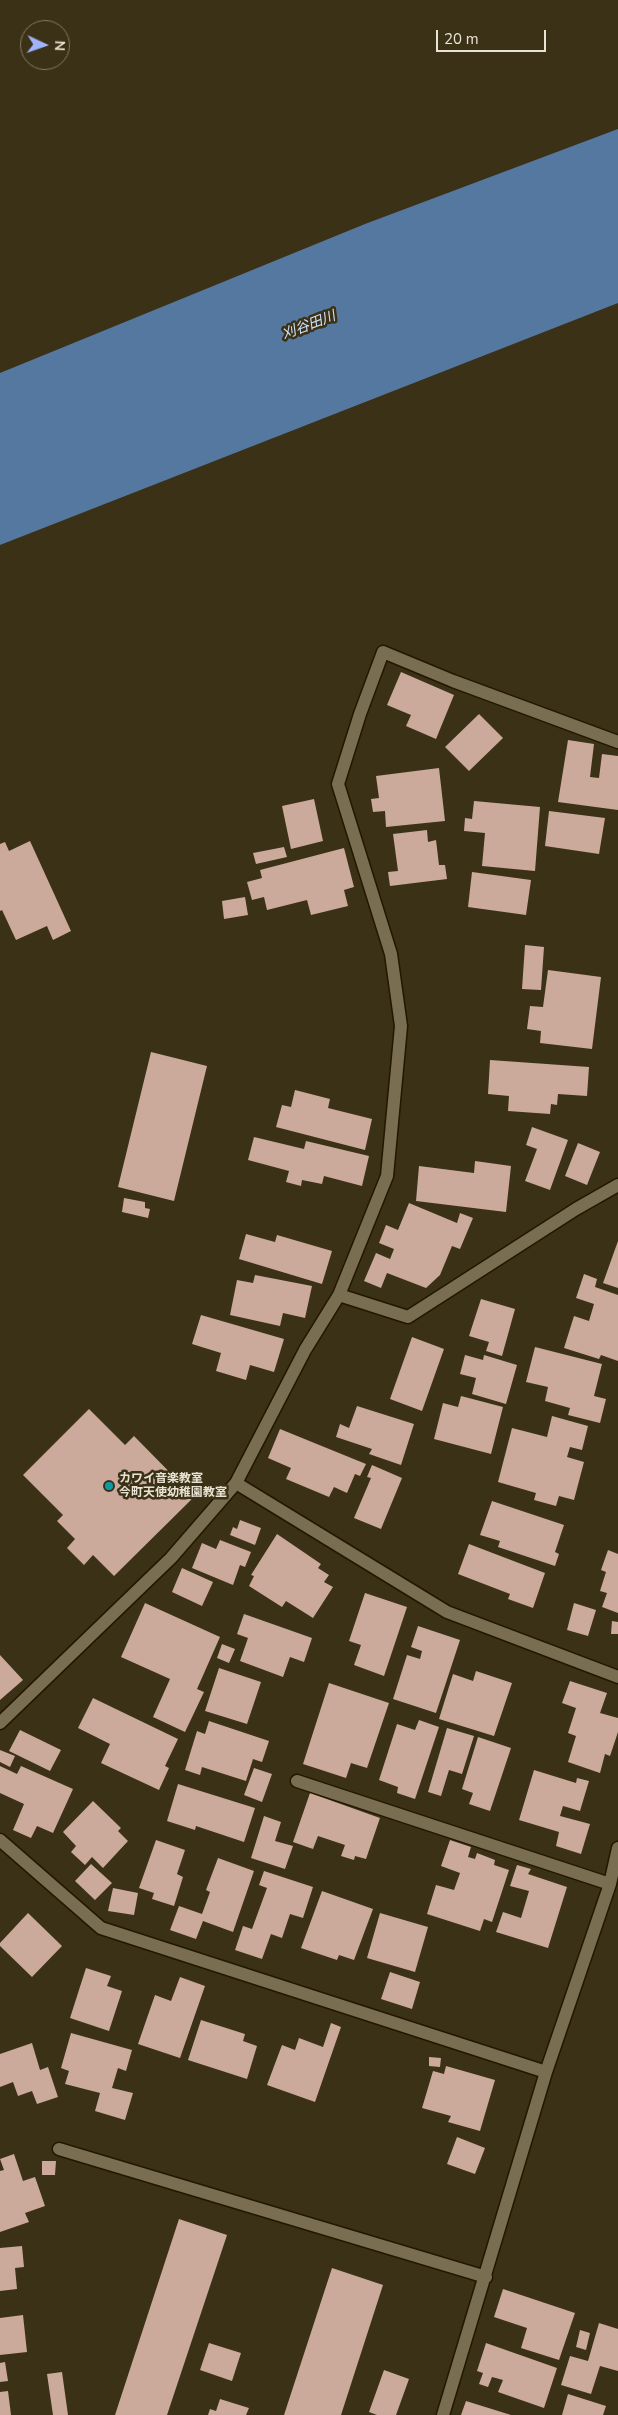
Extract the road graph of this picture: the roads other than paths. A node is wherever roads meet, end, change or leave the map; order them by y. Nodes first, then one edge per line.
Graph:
1 (618, 742) edge
2 (618, 1185) edge
3 (339, 1295) junction
4 (236, 1483) junction
5 (618, 1677) edge
6 (0, 1723) edge
7 (297, 1781) dead end
8 (0, 1840) edge
9 (618, 1848) edge
10 (610, 1884) junction
11 (546, 2072) junction
12 (59, 2149) dead end
13 (486, 2277) junction
14 (443, 2415) edge

1 - 3 street
2 - 3 street
3 - 4 street
4 - 5 street
4 - 6 street
7 - 10 street
8 - 11 street
9 - 10 street
10 - 11 street
11 - 13 street
12 - 13 street
13 - 14 street

